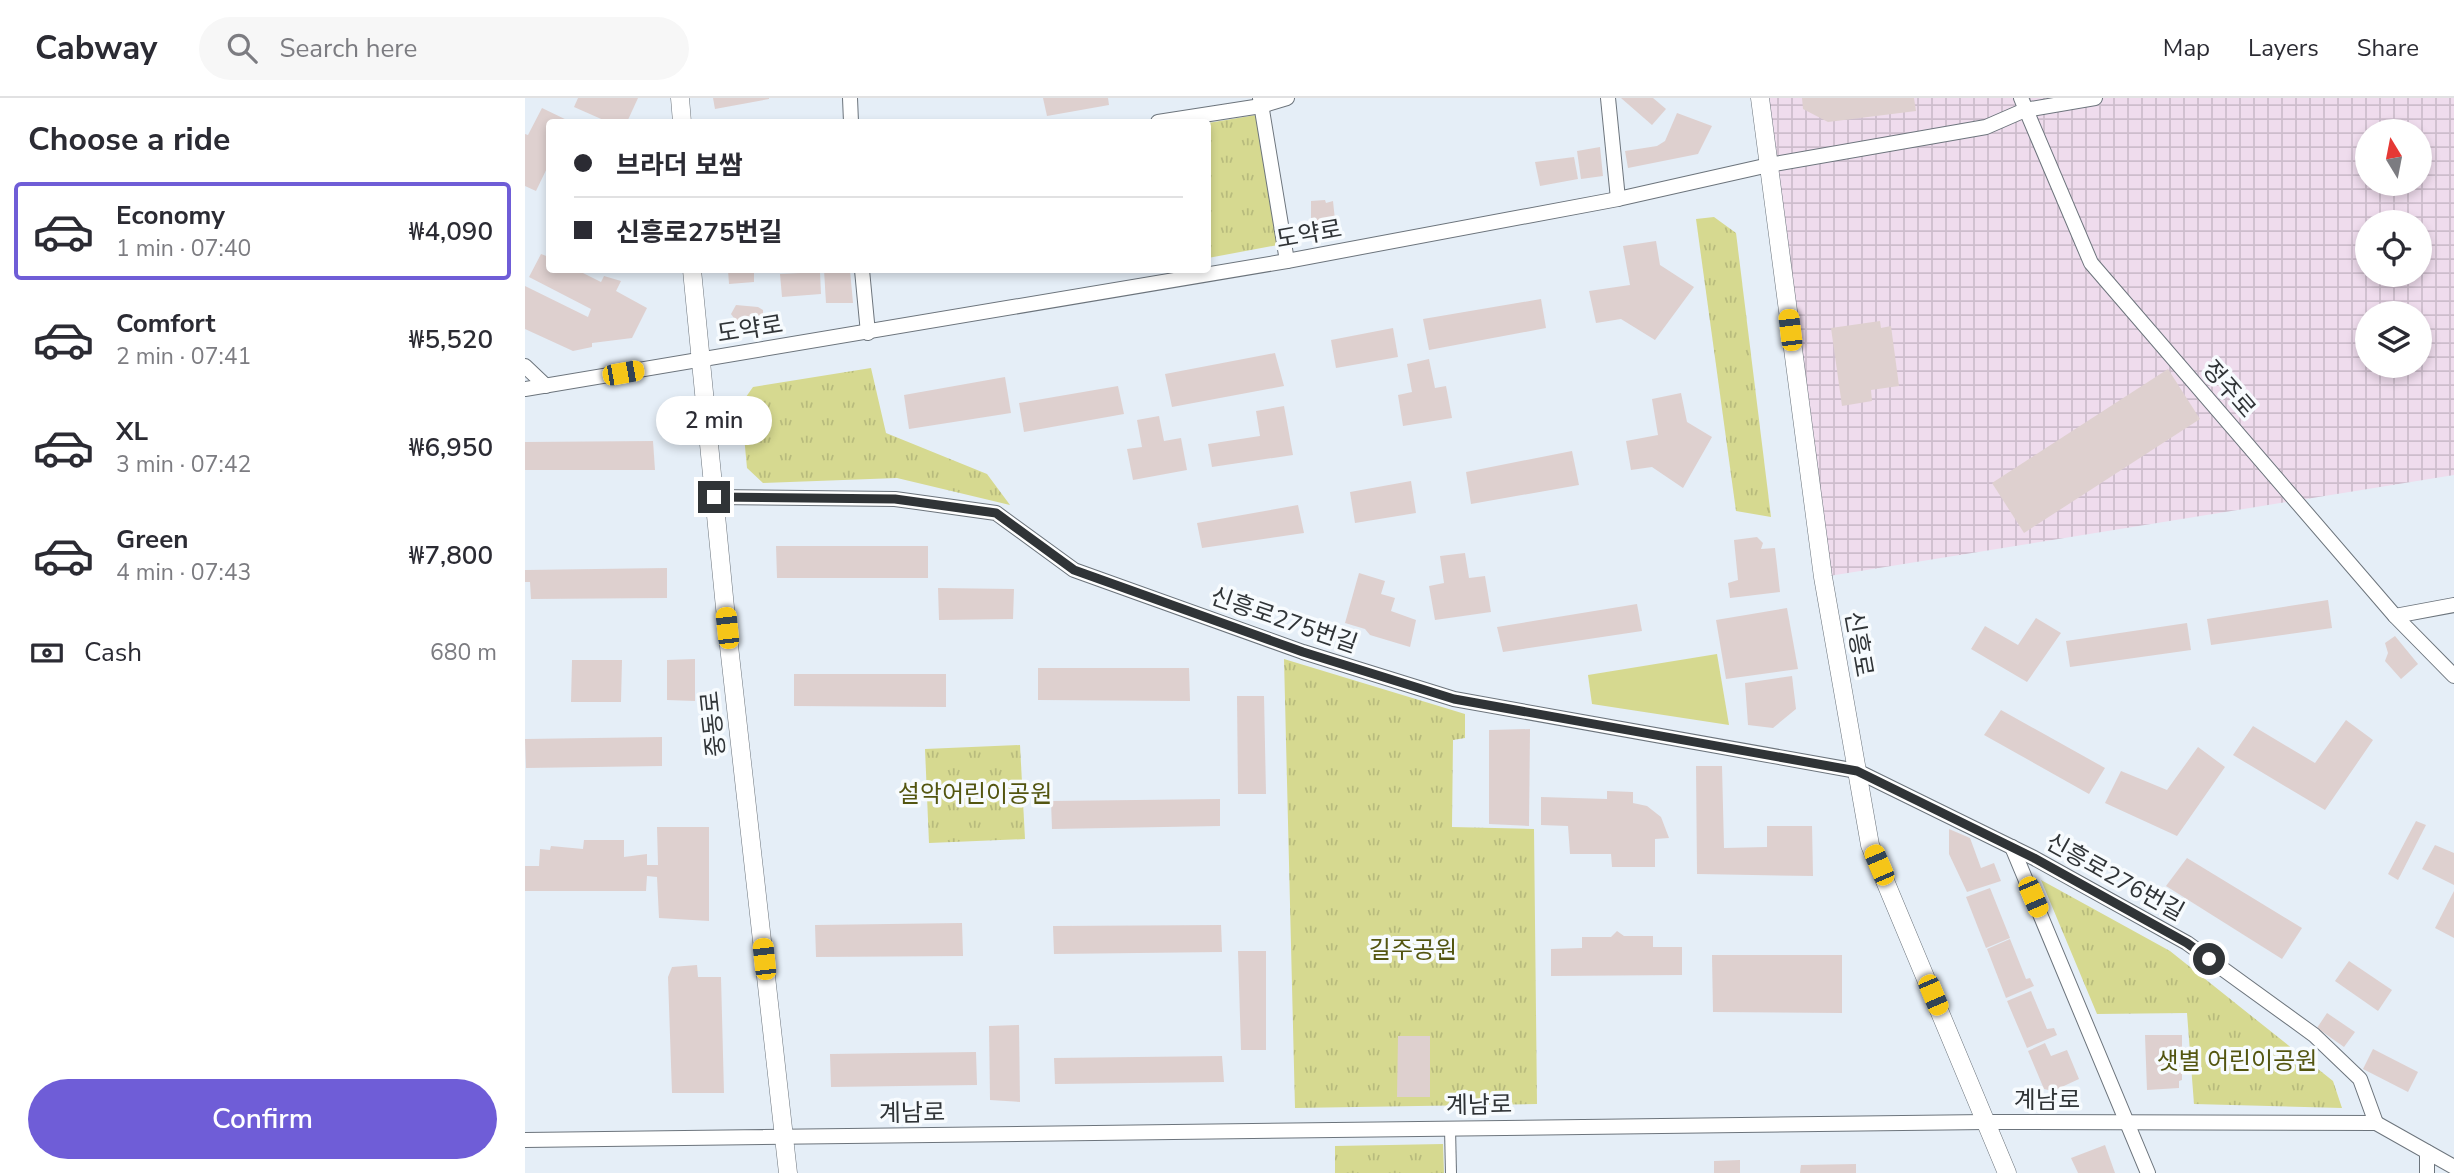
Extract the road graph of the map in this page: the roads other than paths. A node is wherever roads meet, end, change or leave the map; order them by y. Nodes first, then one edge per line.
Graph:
1 (680, 98) edge
2 (850, 98) edge
3 (1287, 98) edge
4 (1608, 98) edge
5 (1760, 98) edge
6 (2095, 98) edge
7 (1261, 102) edge
8 (2023, 104) edge
9 (682, 119) edge
10 (851, 119) edge
11 (1173, 119) edge
12 (1769, 165) junction
13 (1618, 199) junction
14 (1287, 261) junction
15 (692, 273) edge
16 (862, 273) edge
17 (868, 334) junction
18 (700, 360) junction
19 (525, 366) edge
20 (546, 386) junction
21 (525, 389) edge
22 (714, 497) junction
23 (2454, 605) edge
24 (2395, 616) junction
25 (2454, 676) edge
26 (1857, 771) junction
27 (2012, 847) junction
28 (1986, 1122) junction
29 (2128, 1123) junction
30 (2375, 1123) junction
31 (1450, 1128) junction
32 (784, 1138) junction
33 (525, 1140) edge
34 (2427, 1152) junction
35 (2454, 1167) edge
36 (788, 1173) edge
37 (1451, 1173) edge
38 (2007, 1173) edge
39 (2148, 1173) edge
40 (2427, 1173) edge

1 - 9 street
2 - 10 street
3 - 7 street
4 - 13 street
5 - 12 street, 신흥로
6 - 8 street, 도약로
7 - 11 street
7 - 14 street
8 - 12 street, 도약로
8 - 24 street, 정주로
12 - 13 street, 도약로
12 - 26 street, 신흥로
13 - 14 street, 도약로
14 - 17 street, 도약로
15 - 18 street, 중동로
16 - 17 street
17 - 18 street, 도약로
18 - 20 street, 도약로
18 - 22 street, 중동로
19 - 20 street
20 - 21 street, 도약로
22 - 26 street, 신흥로275번길
22 - 32 street, 중동로
23 - 24 street
24 - 25 street, 정주로
26 - 27 street, 신흥로276번길
26 - 28 street, 신흥로
27 - 29 street
27 - 30 street, 신흥로276번길
28 - 29 street, 계남로
28 - 31 street, 계남로
28 - 38 street, 신흥로
29 - 30 street, 계남로
29 - 39 street
30 - 34 street, 계남로
31 - 32 street, 계남로
31 - 37 street
32 - 33 street, 계남로
32 - 36 street, 중동로
34 - 35 street, 계남로
34 - 40 street

